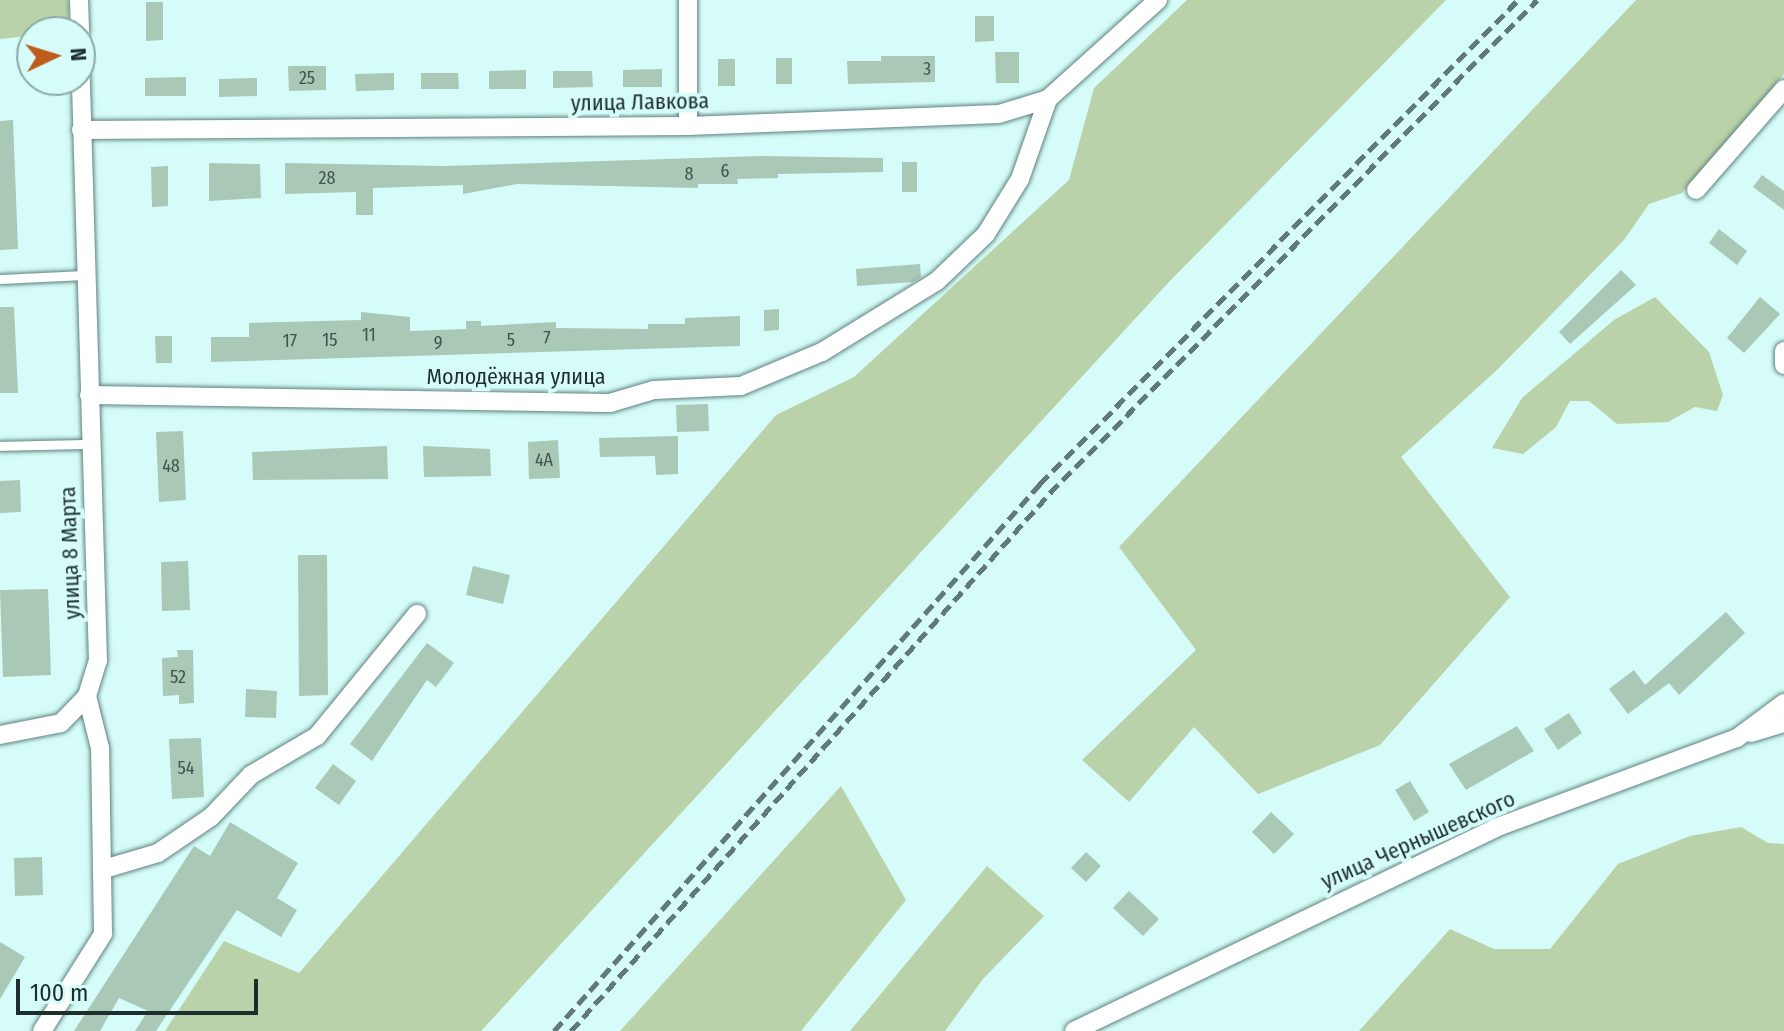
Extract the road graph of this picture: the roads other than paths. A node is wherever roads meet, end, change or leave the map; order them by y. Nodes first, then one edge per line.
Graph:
1 (688, 0) edge
2 (1158, 0) edge
3 (1784, 89) edge
4 (81, 96) edge
5 (1048, 99) junction
6 (688, 126) junction
7 (81, 130) junction
8 (1696, 190) dead end
9 (85, 275) junction
10 (0, 279) edge
11 (89, 395) junction
12 (90, 444) junction
13 (0, 446) edge
14 (417, 614) dead end
15 (87, 696) junction
16 (1784, 703) edge
17 (1784, 723) edge
18 (0, 735) edge
19 (1737, 738) junction
20 (104, 869) junction
21 (42, 1031) edge
22 (1074, 1031) edge

1 - 6 street
2 - 5 street, улица Лавкова
3 - 8 street
4 - 7 street, улица 8 Марта
5 - 6 street, улица Лавкова
5 - 11 street, Молодёжная улица
6 - 7 street, улица Лавкова
7 - 9 street, улица 8 Марта
9 - 10 lane
9 - 11 street, улица 8 Марта
11 - 12 street, улица 8 Марта
12 - 13 lane
12 - 15 street, улица 8 Марта
14 - 20 street
15 - 18 street
15 - 20 street, улица 8 Марта
16 - 19 street, улица Чернышевского
17 - 19 street
19 - 22 street, улица Чернышевского
20 - 21 street, улица 8 Марта

